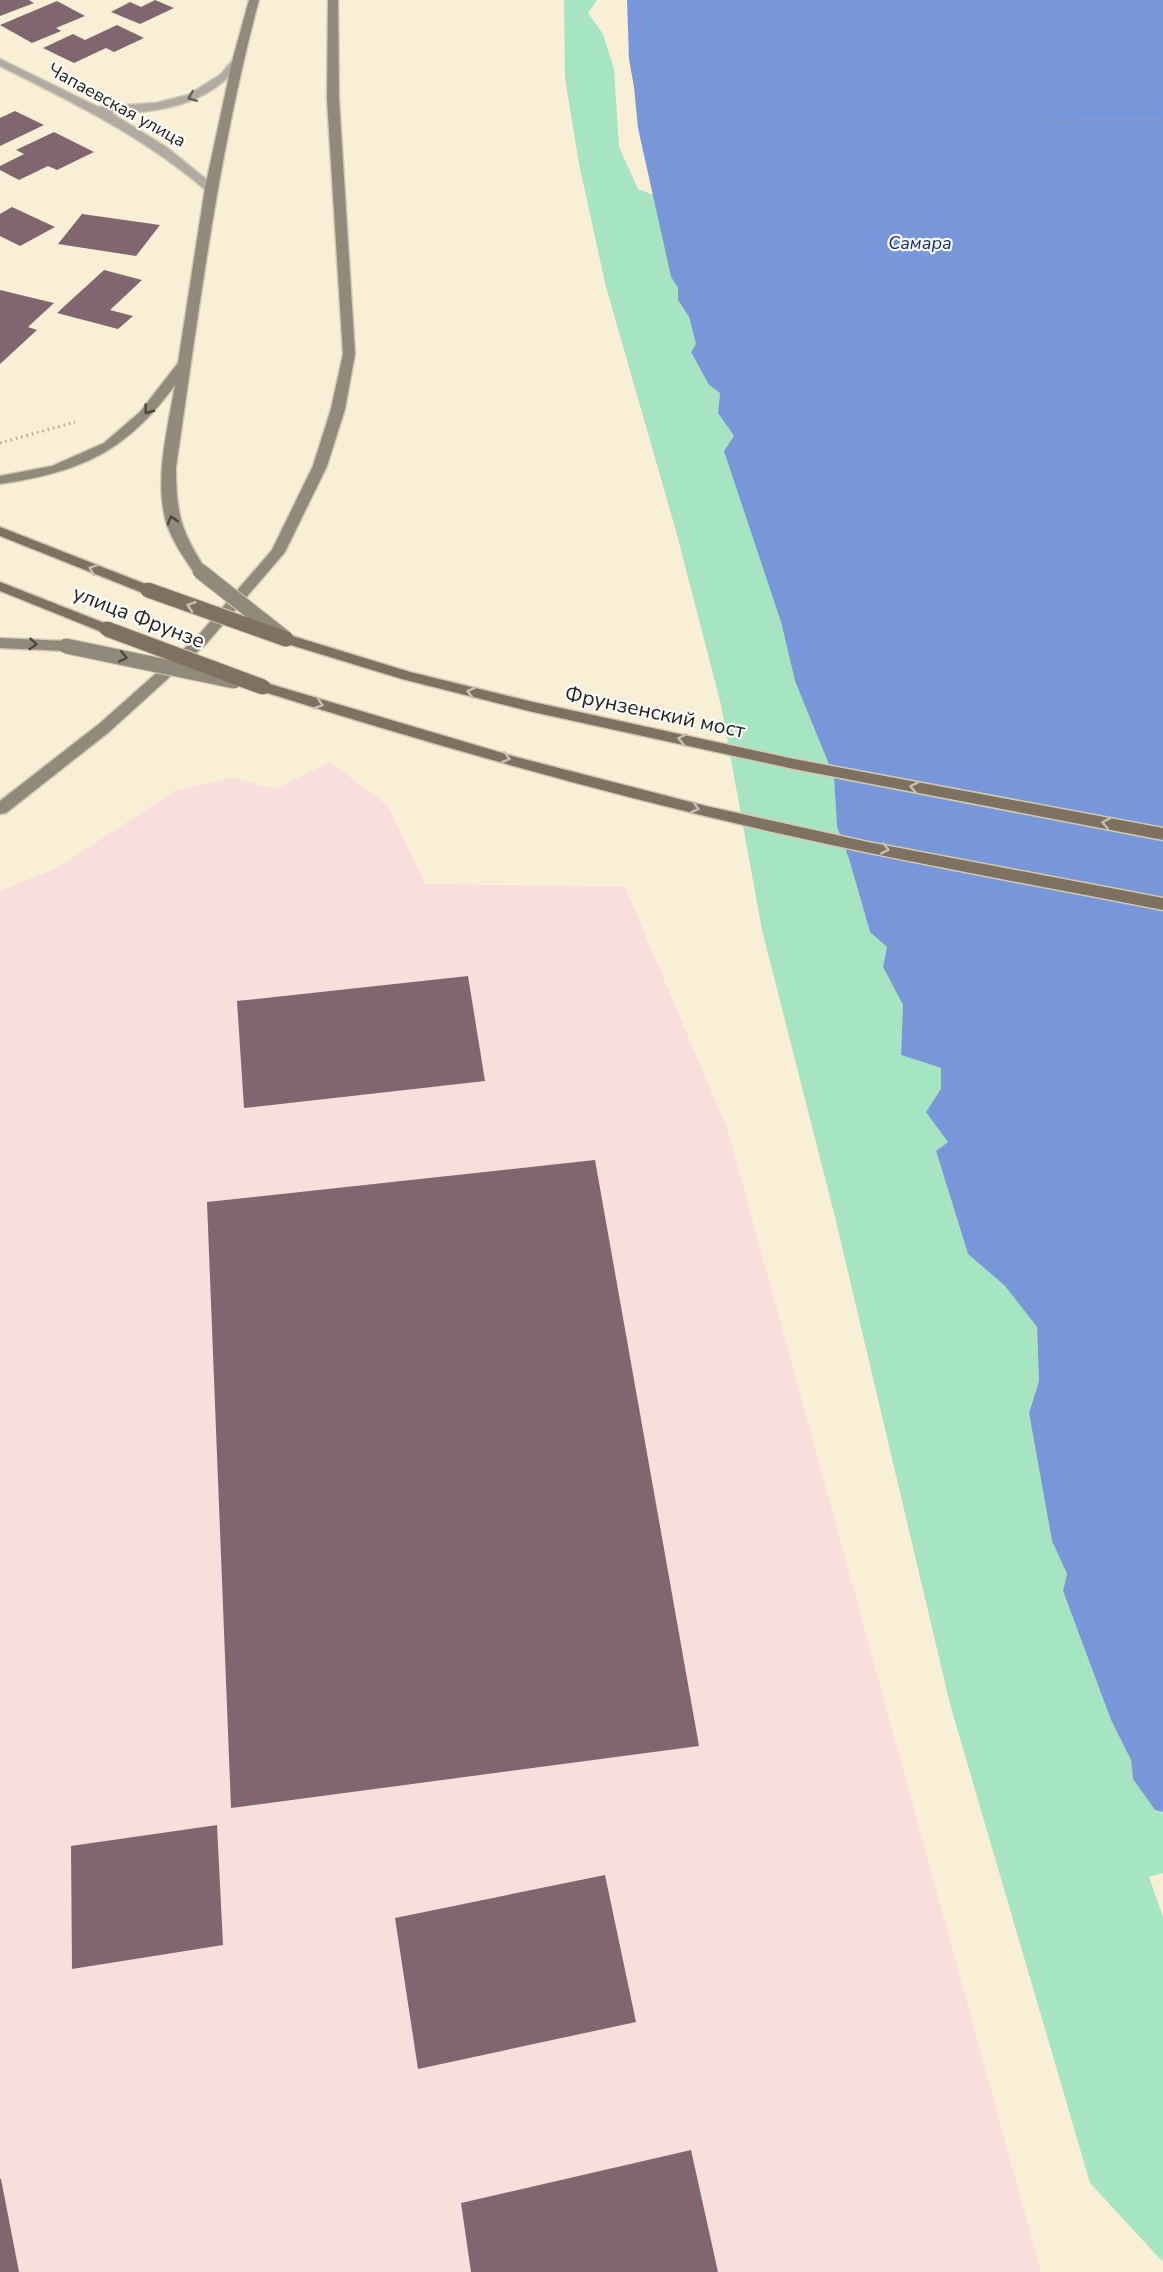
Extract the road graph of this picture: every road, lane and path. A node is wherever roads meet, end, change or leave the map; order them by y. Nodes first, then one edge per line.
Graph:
1 (254, 0) edge
2 (333, 0) edge
3 (0, 62) edge
4 (237, 62) junction
5 (95, 110) junction
6 (1163, 119) edge
7 (1035, 120) dead end
8 (211, 188) junction
9 (184, 364) junction
10 (84, 419) dead end
11 (0, 443) edge
12 (0, 480) edge
13 (0, 531) edge
14 (0, 586) edge
15 (286, 639) junction
16 (0, 643) edge
17 (263, 687) junction
18 (0, 809) edge
19 (1163, 834) edge
20 (1163, 904) edge

1 - 4 main road
2 - 18 main road
3 - 5 street, Чапаевская улица
4 -> 5 street
4 - 8 main road
5 - 8 street, Чапаевская улица
6 - 7 path
8 - 9 main road
9 -> 12 main road
15 -> 9 main road, bridge
10 - 11 path
15 -> 13 main road, Фрунзенский мост, bridge
14 - 17 main road, улица Фрунзе, bridge
19 -> 15 main road, Фрунзенский мост
16 -> 17 main road, bridge
17 -> 20 main road

